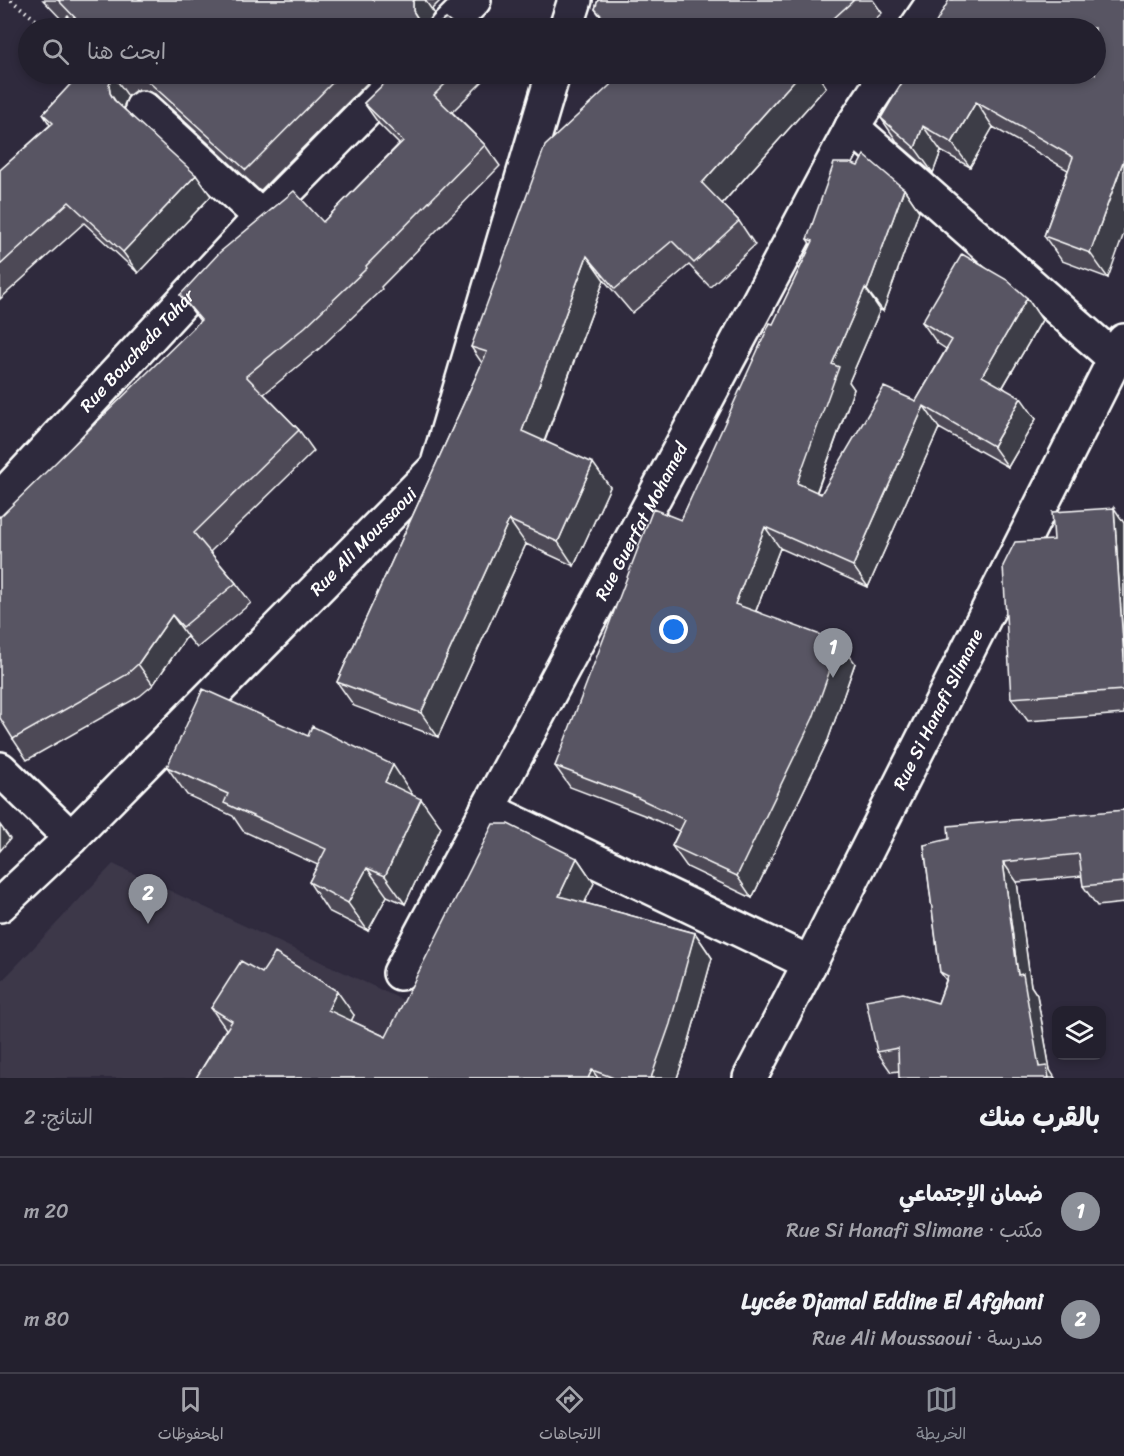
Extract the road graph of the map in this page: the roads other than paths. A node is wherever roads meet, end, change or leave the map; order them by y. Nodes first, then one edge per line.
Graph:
1 (474, 0) edge
2 (575, 0) edge
3 (935, 0) edge
4 (456, 18) edge
5 (569, 18) edge
6 (923, 18) edge
7 (392, 84) edge
8 (550, 84) edge
9 (881, 84) edge
10 (142, 108) dead end
11 (852, 128) junction
12 (261, 217) junction
13 (1121, 352) edge
14 (0, 499) edge
15 (0, 769) edge
16 (487, 809) junction
17 (71, 838) junction
18 (0, 905) edge
19 (810, 963) junction
20 (400, 973) dead end
21 (750, 1078) edge

1 - 4 street
2 - 5 street
3 - 6 street
7 - 12 street, Rue Boucheda Tahar
8 - 17 street, Rue Ali Moussaoui
9 - 11 street, Rue Guerfat Mohamed
10 - 12 street
11 - 13 street
11 - 16 street, Rue Guerfat Mohamed
12 - 14 street, Rue Boucheda Tahar
13 - 19 street, Rue Si Hanafi Slimane
15 - 17 street
16 - 19 street
16 - 20 street, Rue Guerfat Mohamed
17 - 18 street, Rue Ali Moussaoui
19 - 21 street, Rue Si Hanafi Slimane

